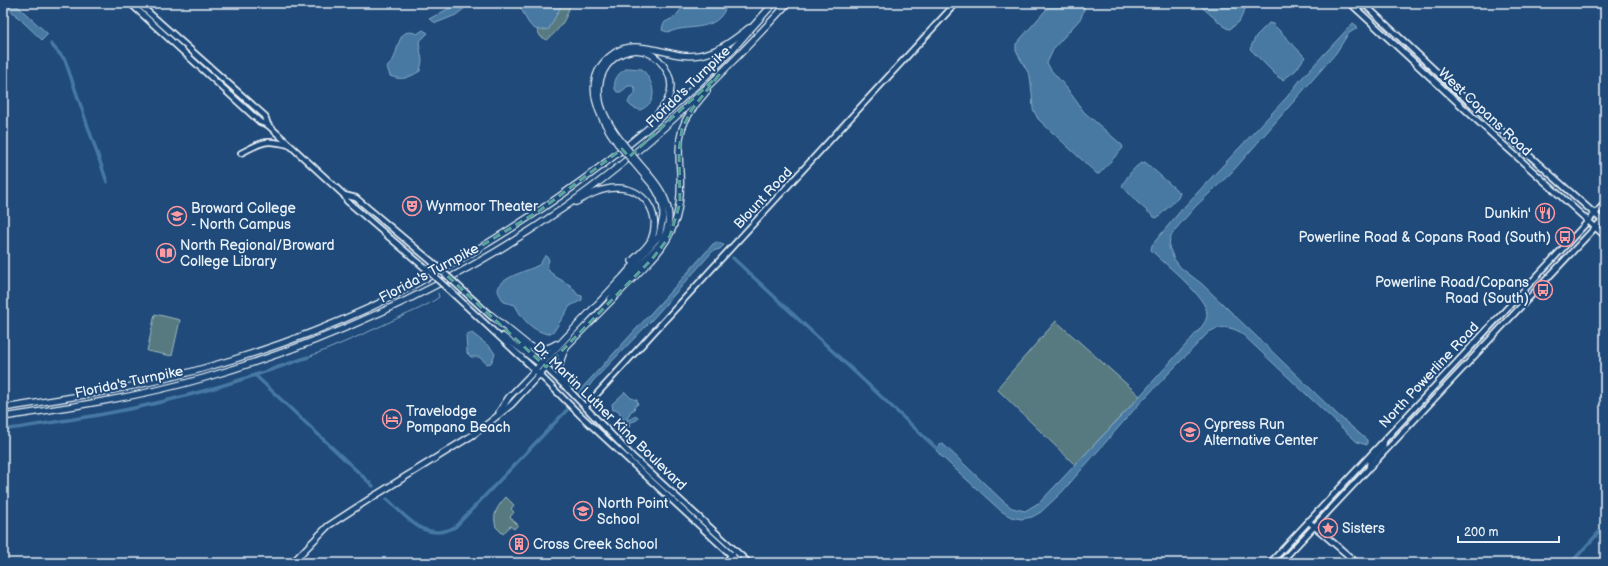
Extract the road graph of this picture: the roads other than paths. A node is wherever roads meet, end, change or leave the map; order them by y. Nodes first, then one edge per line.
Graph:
1 (130, 3) edge
2 (138, 3) edge
3 (774, 3) edge
4 (788, 3) edge
5 (956, 3) edge
6 (1350, 3) edge
7 (1363, 3) edge
8 (760, 19) junction
9 (177, 45) junction
10 (214, 72) junction
11 (719, 75) junction
12 (268, 125) junction
13 (640, 134) junction
14 (620, 142) junction
15 (290, 145) junction
16 (241, 153) dead end
17 (636, 162) junction
18 (344, 195) junction
19 (1605, 203) edge
20 (563, 208) junction
21 (1595, 214) junction
22 (1588, 220) junction
23 (1604, 220) edge
24 (1595, 227) junction
25 (1605, 236) edge
26 (604, 296) junction
27 (1518, 296) junction
28 (605, 307) junction
29 (1518, 310) junction
30 (491, 316) junction
31 (492, 330) junction
32 (561, 341) junction
33 (568, 343) junction
34 (544, 365) junction
35 (535, 370) junction
36 (539, 374) junction
37 (568, 389) junction
38 (585, 407) junction
39 (3, 408) edge
40 (497, 414) junction
41 (3, 417) edge
42 (1384, 441) junction
43 (1370, 467) junction
44 (637, 468) junction
45 (658, 480) junction
46 (653, 483) junction
47 (673, 493) junction
48 (1308, 521) junction
49 (1314, 526) junction
50 (736, 551) junction
51 (732, 555) junction
52 (292, 563) edge
53 (724, 563) edge
54 (740, 563) edge
55 (749, 563) edge
56 (1270, 563) edge
57 (1280, 563) edge
58 (1357, 563) edge

1 - 9 main road
2 - 10 main road
3 - 8 highway, Florida's Turnpike
4 - 11 highway, Florida's Turnpike
5 - 38 main road, Blount Road
6 - 22 main road, West Copans Road
7 - 21 main road, West Copans Road
8 - 13 highway, Florida's Turnpike
8 - 14 highway
9 - 10 main road
9 - 12 main road
10 - 12 main road
11 - 20 highway, Florida's Turnpike
11 - 28 highway
12 - 15 main road
13 - 14 highway
13 - 39 highway, Florida's Turnpike
14 - 17 highway, bridge
15 - 16 main road
15 - 18 main road
17 - 26 highway
17 - 28 highway
18 - 30 main road, Dr. Martin Luther King Boulevard, bridge
18 - 31 main road, Dr. Martin Luther King Boulevard, bridge
19 - 21 main road, North Powerline Road
20 - 26 highway
20 - 41 highway, Florida's Turnpike
21 - 22 main road, North Powerline Road
21 - 23 main road, West Copans Road
22 - 24 main road, West Copans Road
22 - 27 main road, North Powerline Road
23 - 24 main road, North Powerline Road
24 - 25 main road, West Copans Road
24 - 29 main road, North Powerline Road
26 - 32 highway
27 - 29 main road
27 - 42 main road, North Powerline Road
28 - 33 highway
29 - 43 main road, North Powerline Road
30 - 32 highway
30 - 34 main road, Dr. Martin Luther King Boulevard
31 - 34 main road
31 - 35 main road, Dr. Martin Luther King Boulevard
32 - 34 highway
33 - 34 highway
33 - 37 highway
34 - 35 main road
34 - 36 main road
34 - 37 main road, Dr. Martin Luther King Boulevard
35 - 36 main road, Dr. Martin Luther King Boulevard
35 - 40 main road
36 - 40 main road
36 - 44 main road, Dr. Martin Luther King Boulevard
37 - 38 main road, Dr. Martin Luther King Boulevard
38 - 45 main road, Dr. Martin Luther King Boulevard
40 - 52 main road
42 - 43 main road
42 - 48 main road, North Powerline Road
43 - 49 main road, North Powerline Road
44 - 45 main road
44 - 46 main road, Dr. Martin Luther King Boulevard
45 - 47 main road, Dr. Martin Luther King Boulevard
46 - 47 main road
46 - 51 main road, Dr. Martin Luther King Boulevard
47 - 50 main road, Dr. Martin Luther King Boulevard
48 - 49 main road
48 - 56 main road, North Powerline Road
49 - 57 main road, North Powerline Road
49 - 58 main road
50 - 51 main road
50 - 55 main road, Dr. Martin Luther King Boulevard
51 - 53 main road
51 - 54 main road, Dr. Martin Luther King Boulevard

